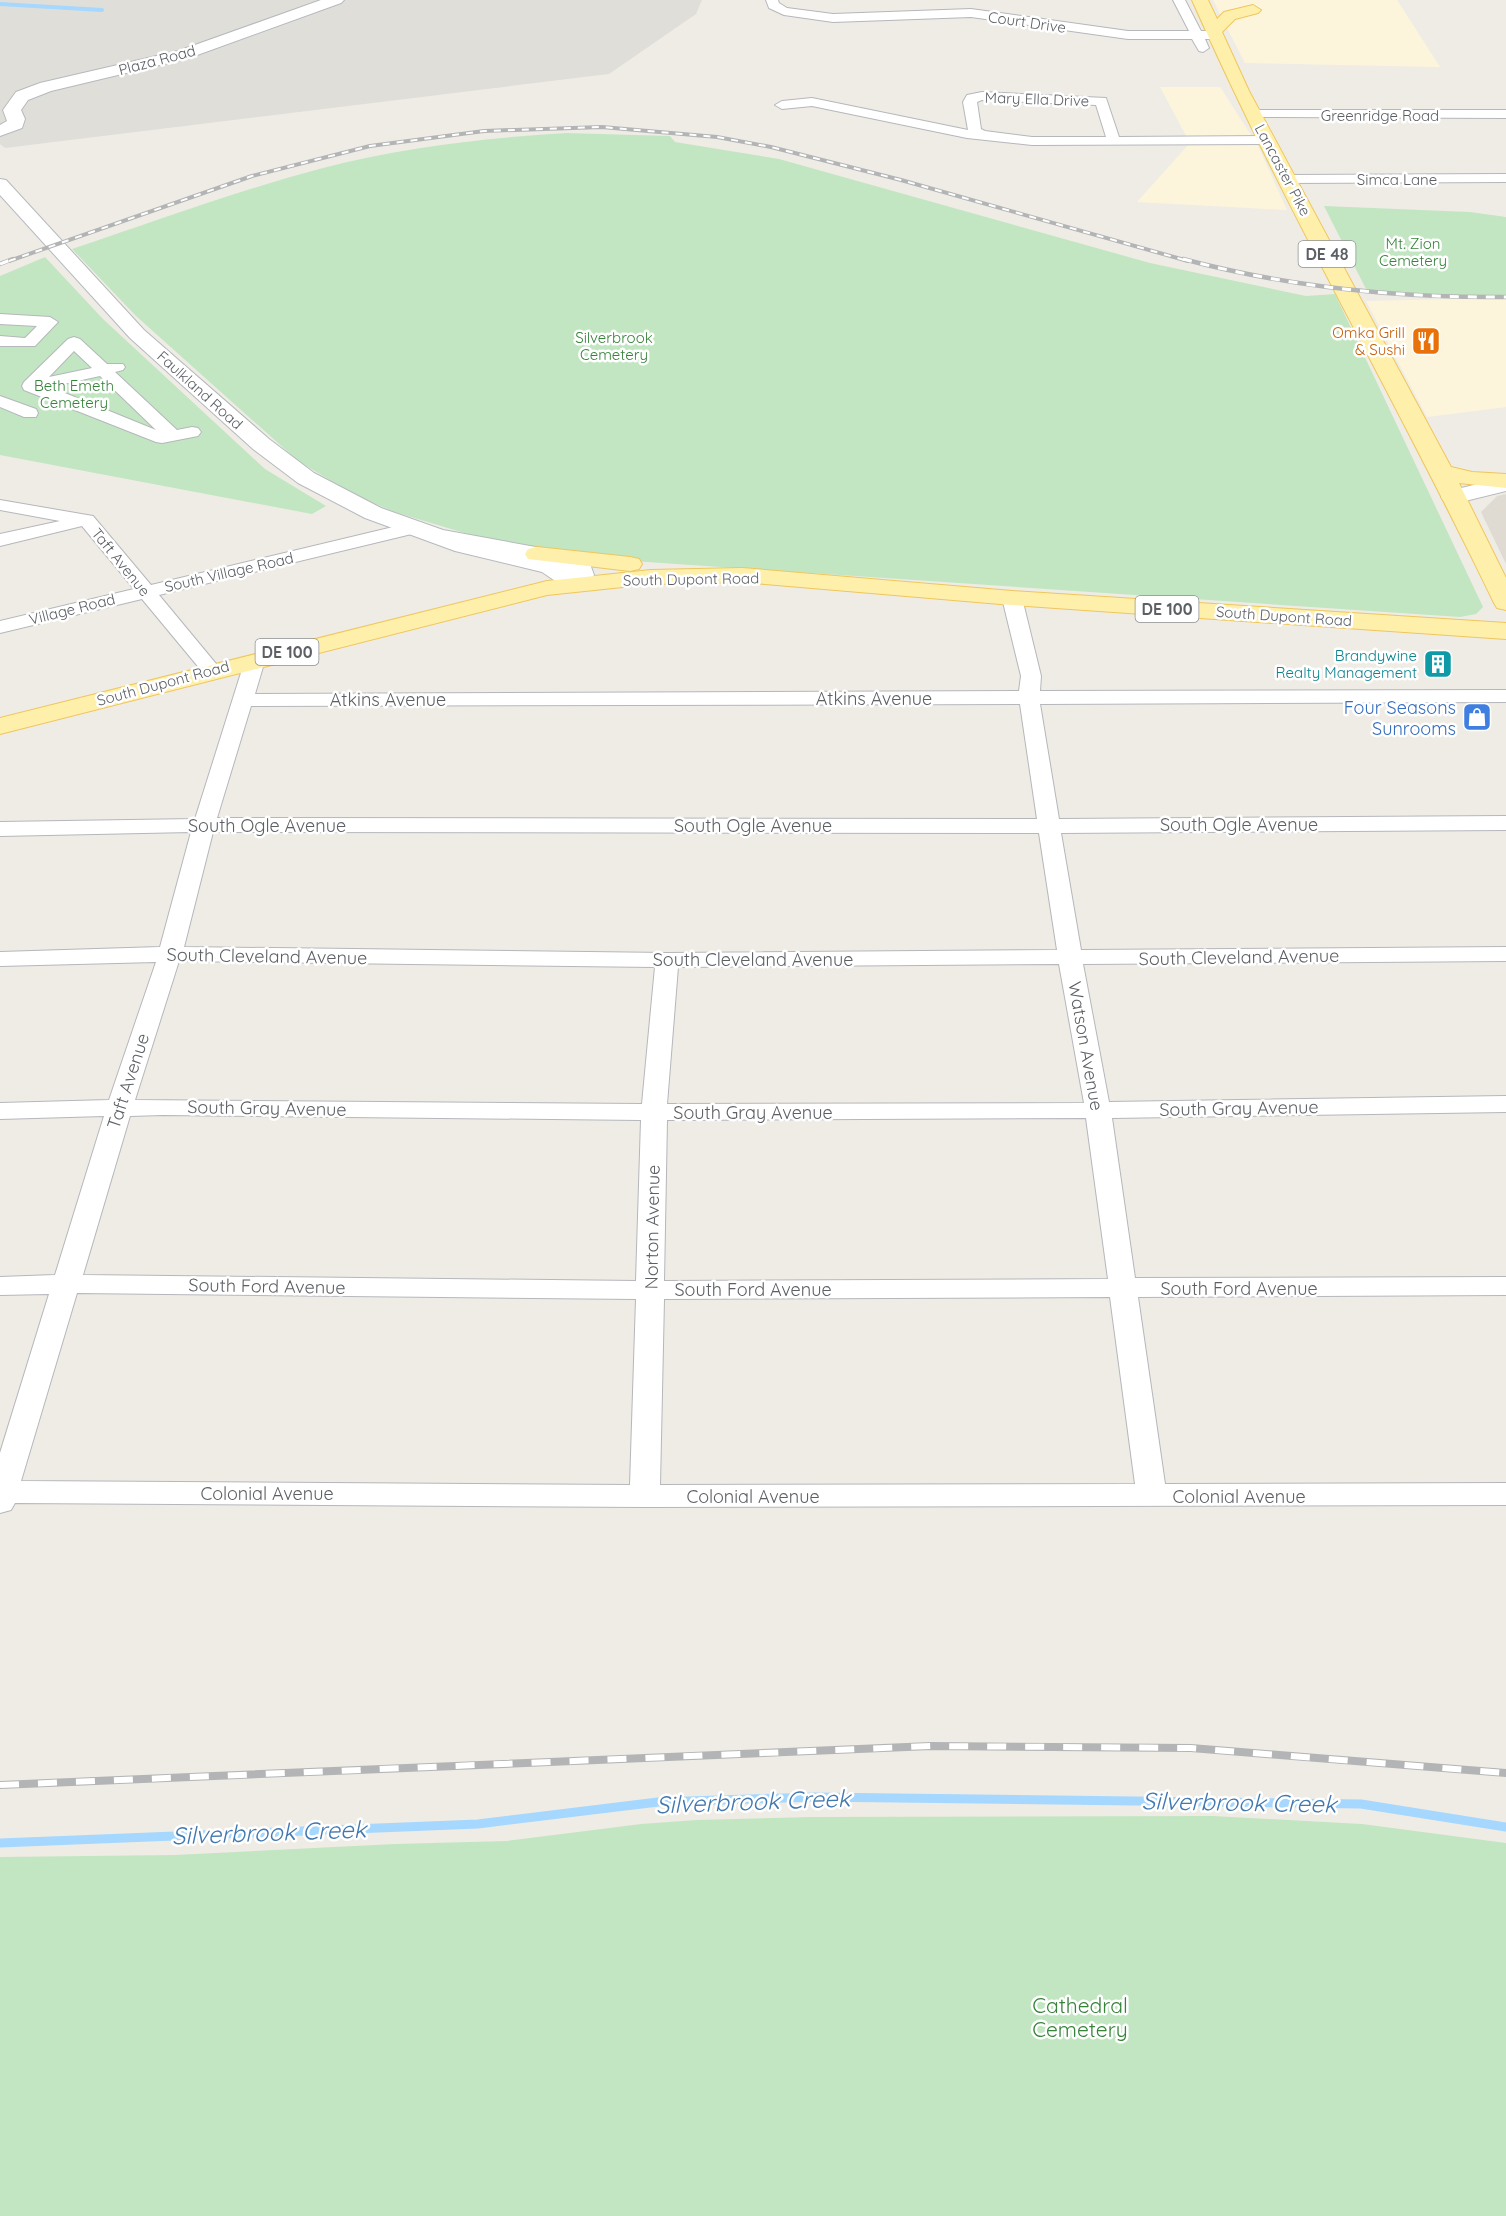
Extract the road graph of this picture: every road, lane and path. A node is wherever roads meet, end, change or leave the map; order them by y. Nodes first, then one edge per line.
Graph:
1 (336, 0) edge
2 (772, 0) edge
3 (1179, 0) edge
4 (1200, 0) edge
5 (1218, 0) edge
6 (942, 6) edge
7 (1213, 38) junction
8 (782, 105) dead end
9 (1254, 114) junction
10 (1506, 114) edge
11 (0, 130) edge
12 (982, 135) junction
13 (1267, 140) junction
14 (1114, 141) junction
15 (1506, 178) edge
16 (1288, 179) junction
17 (0, 184) edge
18 (15, 330) edge
19 (56, 338) dead end
20 (46, 370) junction
21 (127, 384) junction
22 (51, 393) junction
23 (16, 404) edge
24 (72, 409) junction
25 (91, 409) junction
26 (111, 418) junction
27 (192, 432) dead end
28 (1442, 472) junction
29 (1506, 482) edge
30 (1453, 497) junction
31 (0, 505) edge
32 (87, 520) junction
33 (414, 528) junction
34 (444, 537) junction
35 (0, 540) edge
36 (537, 554) junction
37 (742, 575) junction
38 (576, 584) junction
39 (144, 592) junction
40 (1012, 598) junction
41 (1506, 603) edge
42 (0, 627) edge
43 (1506, 631) edge
44 (255, 660) junction
45 (212, 671) junction
46 (1506, 696) edge
47 (1029, 698) junction
48 (242, 700) junction
49 (0, 726) edge
50 (1506, 823) edge
51 (204, 825) junction
52 (1048, 826) junction
53 (0, 829) edge
54 (170, 954) junction
55 (1506, 954) edge
56 (1070, 958) junction
57 (0, 959) edge
58 (667, 960) junction
59 (1506, 1104) edge
60 (120, 1107) junction
61 (0, 1111) edge
62 (1098, 1111) junction
63 (654, 1112) junction
64 (65, 1284) junction
65 (0, 1286) edge
66 (1506, 1286) edge
67 (1123, 1289) junction
68 (651, 1290) junction
69 (1506, 1494) edge
70 (1, 1495) edge
71 (645, 1496) junction
72 (1152, 1496) junction

1 - 11 main road, Plaza Road
2 - 6 street, Court Drive
3 - 7 street
4 - 7 main road, Lancaster Pike / DE 48
5 - 7 main road
6 - 7 street, Court Drive
7 - 9 main road, Lancaster Pike / DE 48
8 - 12 street
9 - 10 street, Greenridge Road
9 - 13 main road, Lancaster Pike / DE 48
12 - 14 street
12 - 14 street, Mary Ella Drive
13 - 14 street
13 - 16 main road, Lancaster Pike / DE 48
15 - 16 street, Simca Lane
16 - 28 main road, Lancaster Pike / DE 48
17 - 33 main road, Faulkland Road
18 - 19 street
20 - 21 street
20 - 21 street
20 - 23 street
21 - 22 street
21 - 23 street
21 - 24 street
21 - 25 street
21 - 26 street
21 - 26 street
21 - 27 street
22 - 23 street
22 - 24 street
24 - 25 street
25 - 26 street
28 - 29 main road
28 - 30 main road, Lancaster Pike / DE 48
29 - 30 main road
30 - 41 main road, DE 48
31 - 32 street, Taft Avenue
32 - 35 street
32 - 39 street, Taft Avenue
33 - 34 main road, Faulkland Road
33 - 39 street, South Village Road
34 - 36 main road, Faulkland Road
34 - 38 main road, Faulkland Road
36 - 37 main road
36 - 38 main road, Faulkland Road
37 - 38 main road, South Dupont Road / DE 100
37 - 40 main road, South Dupont Road / DE 100
38 - 44 main road, South Dupont Road / DE 100
39 - 42 street, Village Road
39 - 45 street, Taft Avenue
40 - 43 main road, South Dupont Road / DE 100
40 - 47 street, Watson Avenue
44 - 45 main road, South Dupont Road / DE 100
44 - 48 street, Taft Avenue
45 - 49 main road, South Dupont Road / DE 100
46 - 47 street, Atkins Avenue
47 - 48 street, Atkins Avenue
47 - 52 street, Watson Avenue
48 - 51 street, Taft Avenue
50 - 52 street, South Ogle Avenue
51 - 52 street, South Ogle Avenue
51 - 53 street, South Ogle Avenue
51 - 54 street, Taft Avenue
52 - 56 street, Watson Avenue
54 - 57 street, South Cleveland Avenue
54 - 58 street, South Cleveland Avenue
54 - 60 street, Taft Avenue
55 - 56 street, South Cleveland Avenue
56 - 58 street, South Cleveland Avenue
56 - 62 street, Watson Avenue
58 - 63 street, Norton Avenue
59 - 62 street, South Gray Avenue
60 - 61 street, South Gray Avenue
60 - 63 street, South Gray Avenue
60 - 64 street, Taft Avenue
62 - 63 street, South Gray Avenue
62 - 67 street, Watson Avenue
63 - 68 street, Norton Avenue
64 - 65 street, South Ford Avenue
64 - 68 street, South Ford Avenue
64 - 70 street, Taft Avenue
66 - 67 street, South Ford Avenue
67 - 68 street, South Ford Avenue
67 - 72 street, Watson Avenue
68 - 71 street, Norton Avenue
69 - 72 street, Colonial Avenue
70 - 71 street, Colonial Avenue
71 - 72 street, Colonial Avenue

